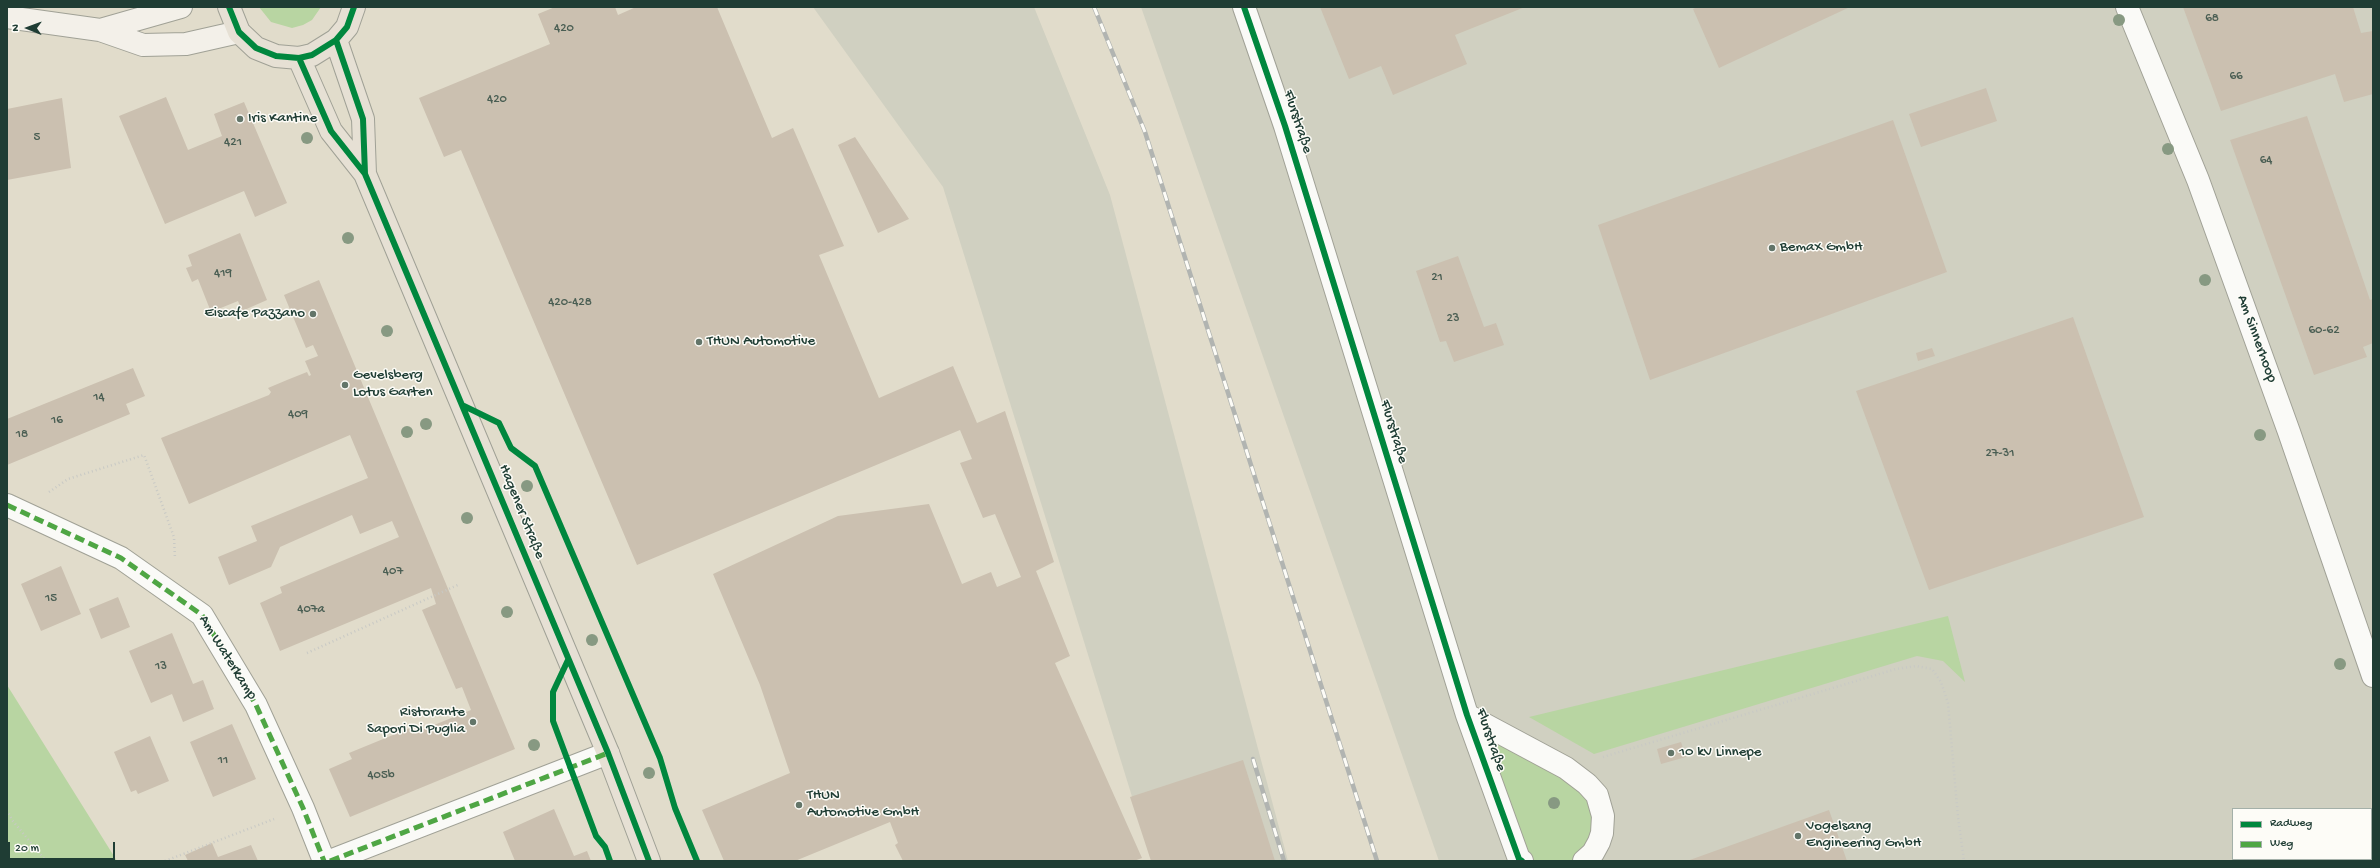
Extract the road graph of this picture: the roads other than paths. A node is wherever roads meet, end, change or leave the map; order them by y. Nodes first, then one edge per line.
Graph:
1 (181, 7) edge
2 (229, 7) edge
3 (354, 7) edge
4 (1244, 7) edge
5 (2127, 7) edge
6 (7, 17) edge
7 (100, 30) junction
8 (239, 32) junction
9 (336, 40) junction
10 (299, 58) junction
11 (365, 174) junction
12 (16, 510) edge
13 (2373, 676) edge
14 (1467, 715) junction
15 (608, 753) junction
16 (324, 861) edge
17 (330, 861) edge
18 (649, 861) edge
19 (1522, 861) edge
20 (1584, 861) edge

1 - 7 street
2 - 8 main road
3 - 9 main road
4 - 14 street, Flurstraße
5 - 13 street, Am Sinnerhoop
6 - 7 street
7 - 8 street
8 - 10 main road
9 - 10 main road
9 - 11 main road, Hagener Straße
10 - 11 main road, Hagener Straße
11 - 15 main road, Hagener Straße
12 - 16 street, Am Waterkamp
14 - 19 street, Flurstraße
14 - 20 street, Flurstraße
15 - 17 street
15 - 18 main road, Hagener Straße

